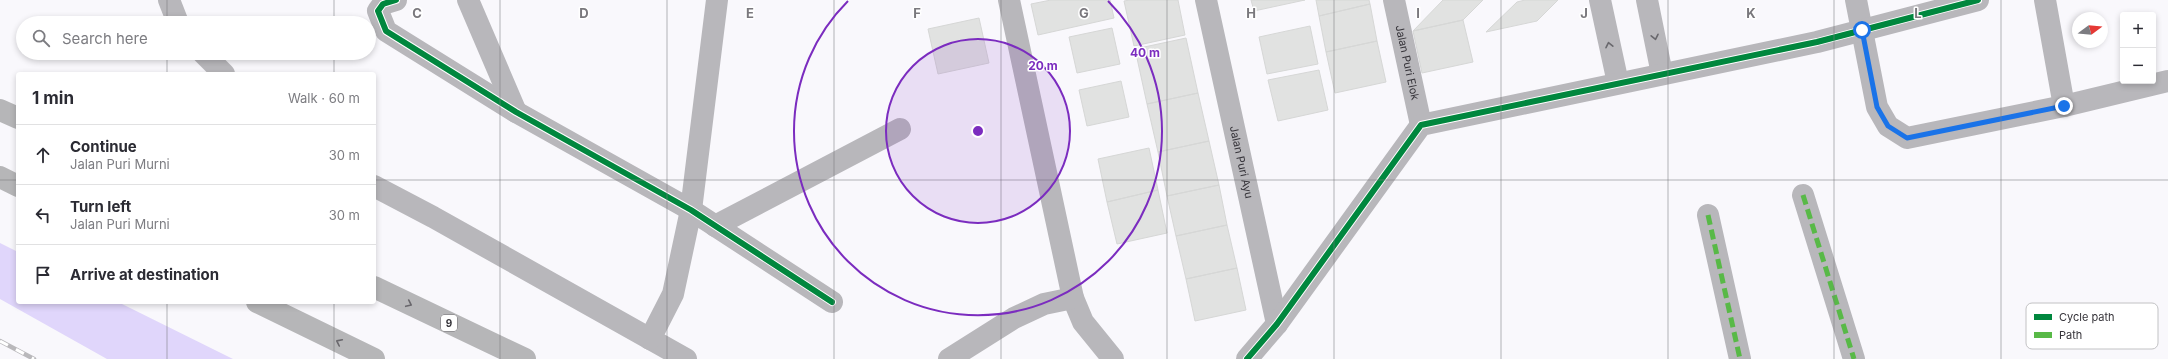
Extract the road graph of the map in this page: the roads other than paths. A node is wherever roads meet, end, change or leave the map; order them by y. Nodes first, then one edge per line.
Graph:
1 (169, 0) edge
2 (396, 0) edge
3 (468, 0) edge
4 (717, 0) edge
5 (1009, 0) edge
6 (1206, 0) edge
7 (1394, 0) edge
8 (1600, 0) edge
9 (1647, 0) edge
10 (1856, 0) edge
11 (1978, 0) edge
12 (2045, 0) edge
13 (175, 16) edge
14 (1862, 30) junction
15 (210, 60) edge
16 (222, 72) edge
17 (1662, 74) junction
18 (2168, 81) edge
19 (1618, 83) junction
20 (2064, 106) junction
21 (0, 110) edge
22 (516, 112) junction
23 (16, 117) edge
24 (1421, 125) junction
25 (900, 129) dead end
26 (0, 178) edge
27 (16, 185) edge
28 (376, 187) edge
29 (1803, 195) dead end
30 (691, 210) junction
31 (1708, 216) dead end
32 (715, 226) junction
33 (376, 288) edge
34 (1073, 298) junction
35 (832, 302) dead end
36 (261, 304) edge
37 (1277, 324) junction
38 (650, 339) junction
39 (374, 359) edge
40 (525, 359) edge
41 (686, 359) edge
42 (948, 359) edge
43 (1113, 359) edge
44 (1247, 359) edge
45 (1740, 359) edge
46 (1854, 359) edge

1 - 13 street
2 - 22 street
3 - 22 street
4 - 30 street
5 - 34 street
6 - 37 street, Jalan Puri Ayu
7 - 24 street, Jalan Puri Elok
19 -> 8 street
9 -> 17 street
10 - 14 street
11 - 14 street
12 - 20 street
14 - 17 street
14 - 20 street
15 - 16 street
17 - 19 street
18 - 20 street
19 - 24 street
21 - 23 highway
22 - 30 street
24 - 37 street
25 - 32 street
26 - 27 highway
28 - 38 street
29 - 46 street
30 - 32 street
30 - 38 street
31 - 45 street
32 - 35 street
33 -> 40 highway, 9
34 - 42 street
34 - 43 street
39 -> 36 highway
37 - 44 street
38 - 41 street

